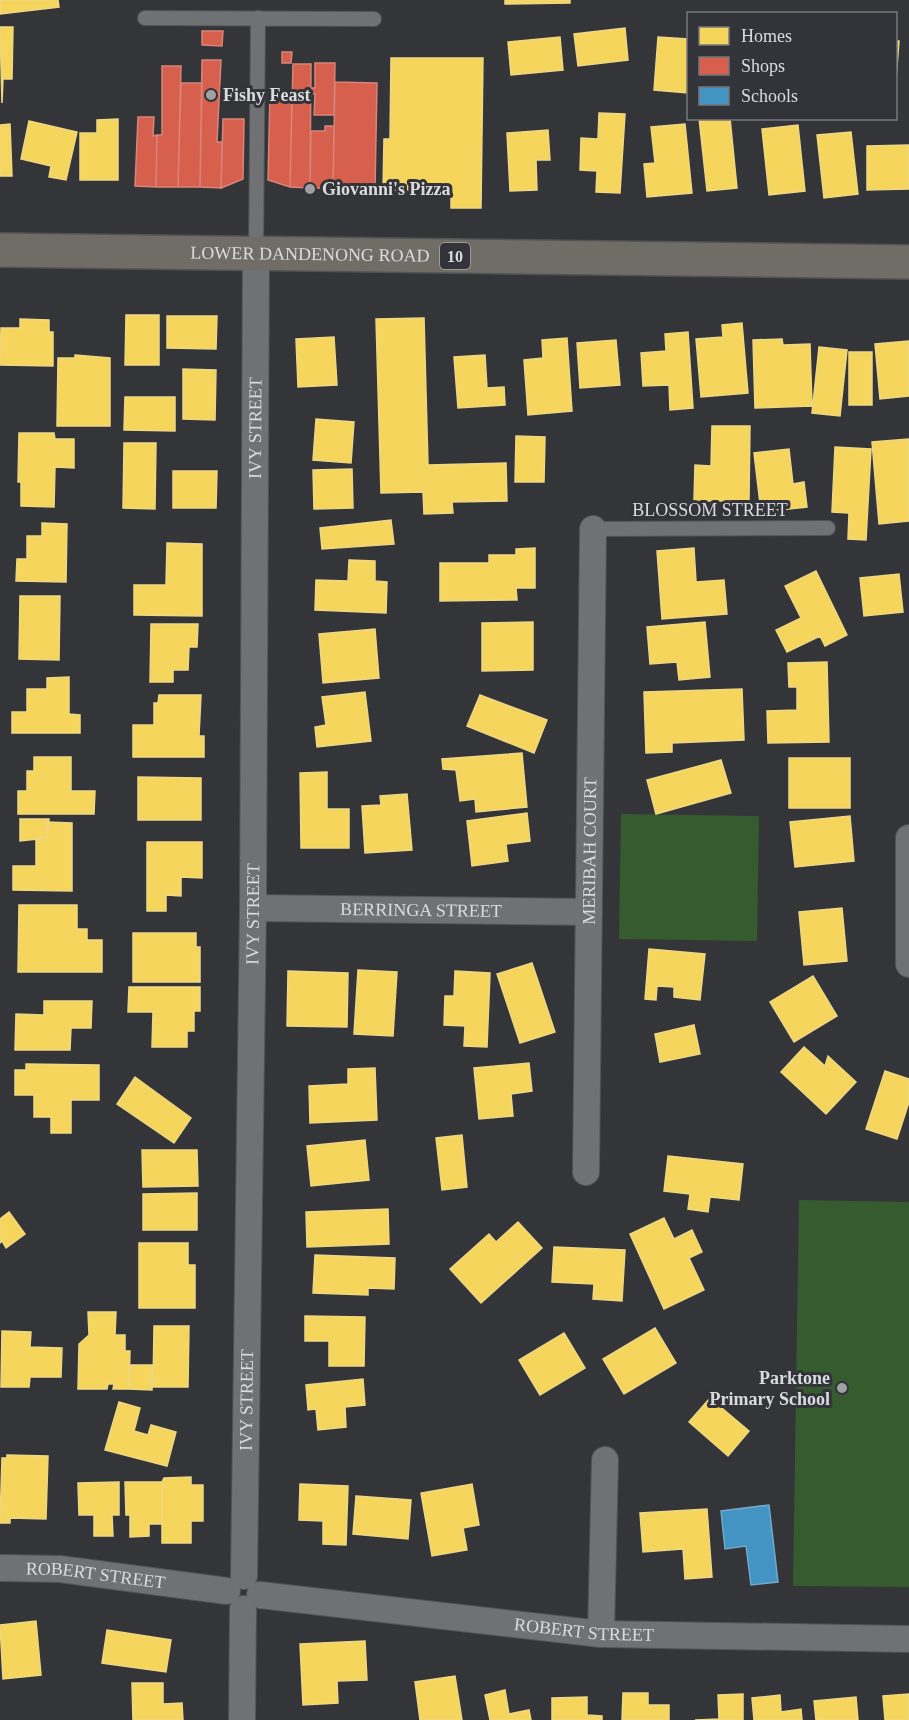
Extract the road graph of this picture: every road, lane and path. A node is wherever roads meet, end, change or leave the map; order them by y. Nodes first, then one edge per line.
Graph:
1 (145, 18) dead end
2 (258, 18) junction
3 (374, 19) dead end
4 (0, 250) edge
5 (256, 253) junction
6 (909, 262) edge
7 (828, 528) dead end
8 (593, 529) joint
9 (909, 838) edge
10 (253, 908) junction
11 (590, 912) junction
12 (909, 964) edge
13 (586, 1172) dead end
14 (605, 1460) dead end
15 (0, 1568) edge
16 (244, 1593) junction
17 (601, 1634) junction
18 (909, 1639) edge
19 (242, 1720) edge

1 - 2 lane
2 - 3 lane
2 - 5 lane
4 - 5 highway, LOWER DANDENONG ROAD / 10
5 - 6 highway, LOWER DANDENONG ROAD / 10
5 - 10 street, IVY STREET
7 - 8 lane, BLOSSOM STREET
8 - 11 street, MERIBAH COURT
9 - 12 street
10 - 11 street, BERRINGA STREET
10 - 16 street, IVY STREET
11 - 13 street, MERIBAH COURT
14 - 17 street
15 - 16 street, ROBERT STREET
16 - 17 street, ROBERT STREET
16 - 19 street, IVY STREET
17 - 18 street, ROBERT STREET

